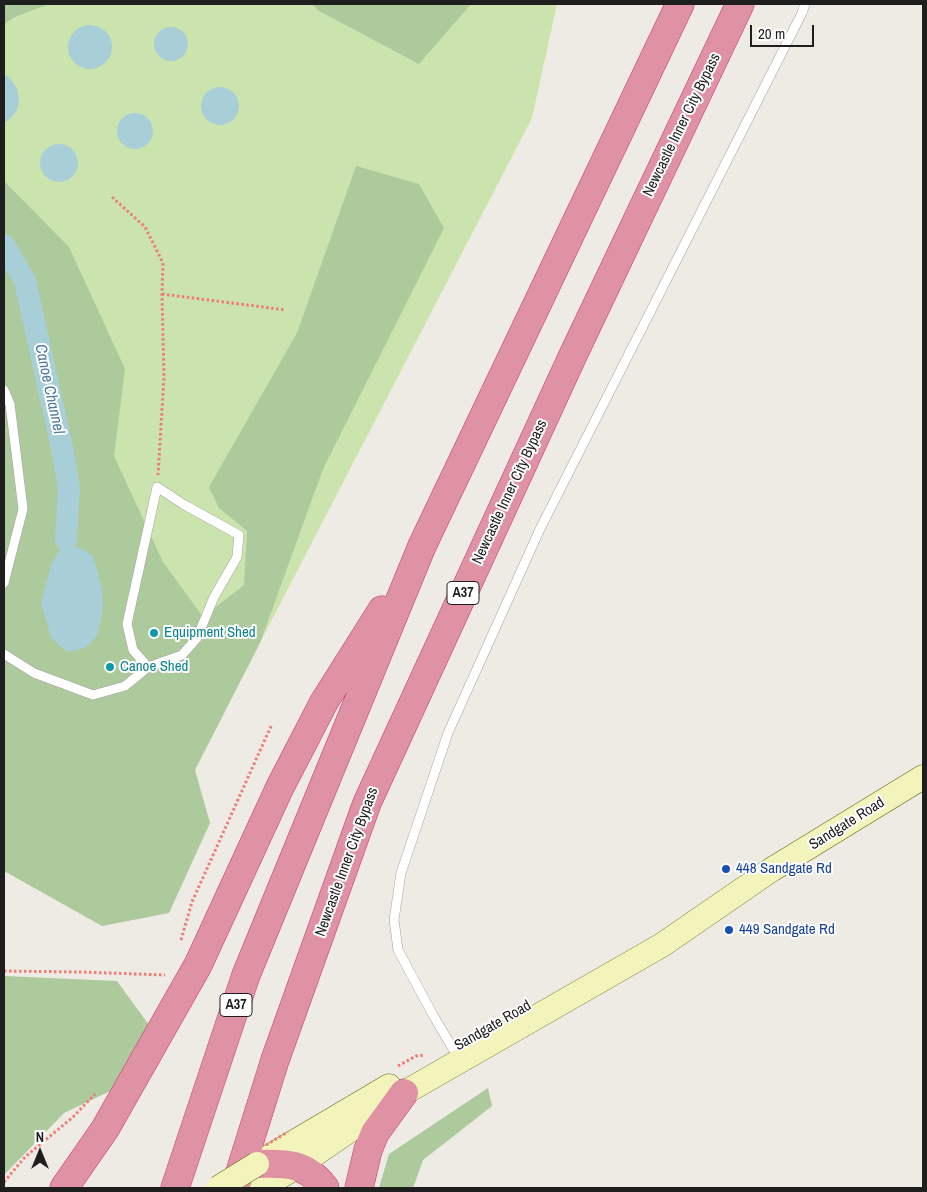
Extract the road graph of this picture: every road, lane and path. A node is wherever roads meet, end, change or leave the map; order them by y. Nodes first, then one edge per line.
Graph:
1 (680, 4) edge
2 (806, 4) edge
3 (738, 9) edge
4 (112, 197) dead end
5 (162, 294) junction
6 (286, 310) dead end
7 (4, 390) edge
8 (157, 487) junction
9 (422, 546) junction
10 (4, 583) edge
11 (4, 654) edge
12 (148, 667) junction
13 (272, 724) dead end
14 (923, 777) edge
15 (772, 870) junction
16 (178, 948) dead end
17 (4, 971) edge
18 (171, 976) dead end
19 (453, 1048) junction
20 (98, 1091) dead end
21 (404, 1093) junction
22 (295, 1154) junction
23 (259, 1176) edge
24 (4, 1182) edge
25 (64, 1188) edge
26 (175, 1188) edge
27 (218, 1188) edge
28 (235, 1188) edge
29 (325, 1188) edge
30 (359, 1188) edge

1 - 9 highway, A37
2 - 19 lane
3 - 28 highway, Newcastle Inner City Bypass / A37
4 - 5 path
5 - 6 path
5 - 8 path
7 - 10 lane
8 - 12 lane
8 - 12 lane
9 - 25 highway
9 - 26 highway, A37
11 - 12 lane
13 - 16 path
14 - 15 main road, Sandgate Road
15 - 19 main road, Sandgate Road
15 - 21 main road, Sandgate Road
17 - 18 path
19 - 22 main road, Sandgate Road
20 - 24 path
21 - 22 main road, Sandgate Road
21 - 30 highway
22 - 23 highway
22 - 29 highway
23 - 27 main road, bridge

